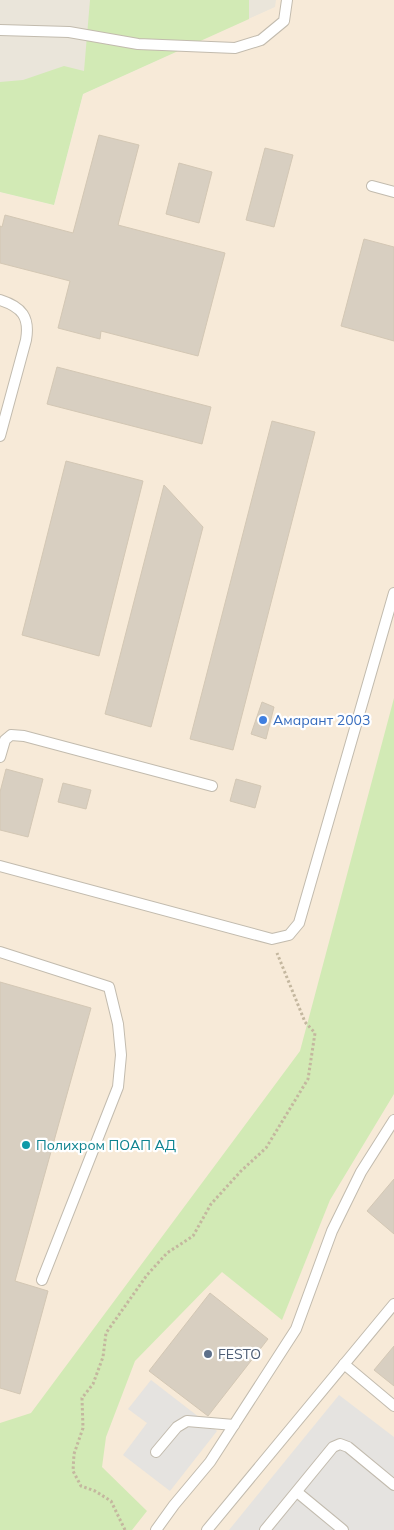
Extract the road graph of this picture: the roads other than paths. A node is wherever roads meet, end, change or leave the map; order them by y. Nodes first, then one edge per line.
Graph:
1 (287, 0) edge
2 (0, 30) edge
3 (372, 186) dead end
4 (394, 192) edge
5 (0, 300) edge
6 (0, 436) edge
7 (394, 592) edge
8 (0, 757) edge
9 (212, 786) dead end
10 (0, 866) edge
11 (0, 952) edge
12 (394, 1120) edge
13 (42, 1280) dead end
14 (394, 1304) edge
15 (344, 1364) junction
16 (394, 1406) edge
17 (234, 1425) junction
18 (156, 1452) dead end
19 (394, 1485) edge
20 (297, 1492) junction
21 (156, 1530) edge
22 (207, 1530) edge
23 (265, 1530) edge
24 (343, 1530) edge

1 - 2 lane
3 - 4 lane
5 - 6 lane
7 - 10 lane
8 - 9 lane
11 - 13 lane
12 - 17 lane
14 - 15 lane
15 - 16 lane
15 - 22 lane
17 - 18 lane
17 - 21 lane
19 - 20 lane
20 - 23 lane
20 - 24 lane

